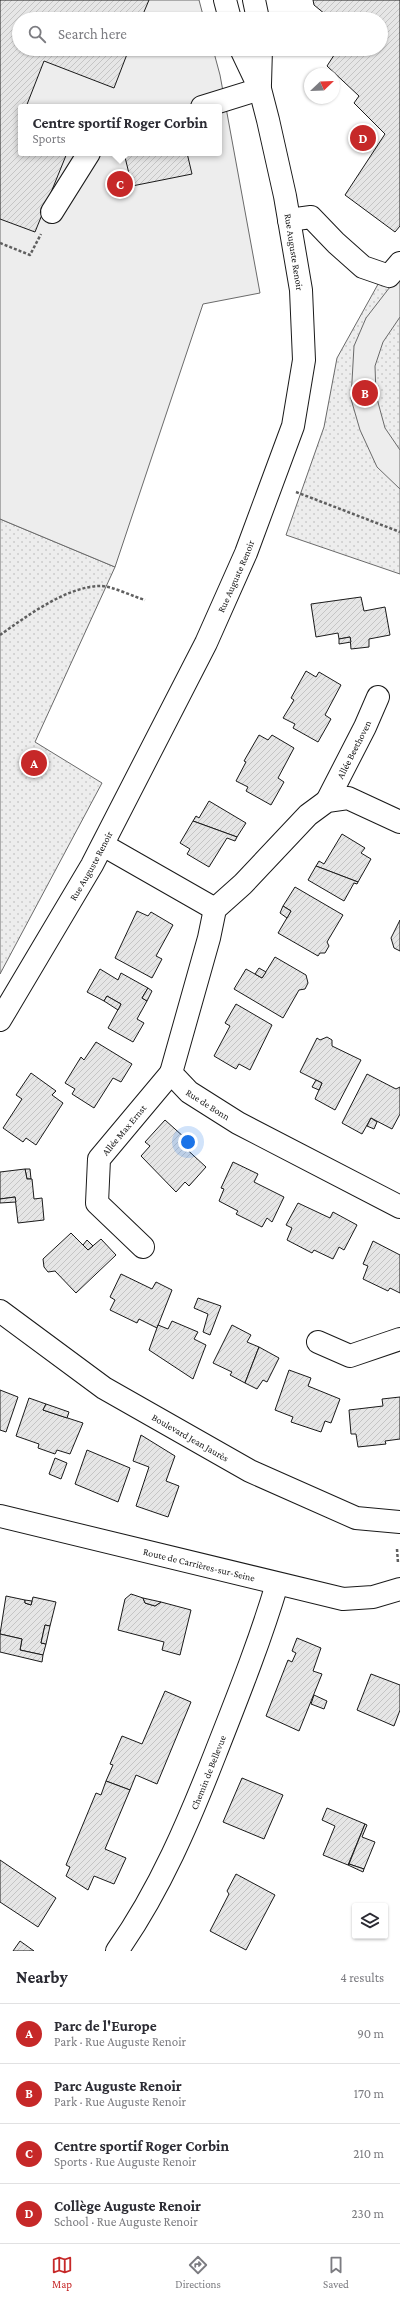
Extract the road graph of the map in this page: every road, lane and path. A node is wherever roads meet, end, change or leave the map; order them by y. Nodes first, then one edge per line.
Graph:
1 (225, 0) edge
2 (254, 0) edge
3 (228, 12) edge
4 (257, 12) edge
5 (244, 56) edge
6 (260, 56) edge
7 (260, 89) junction
8 (212, 104) edge
9 (87, 156) edge
10 (52, 212) joint
11 (289, 220) junction
12 (0, 243) edge
13 (400, 263) edge
14 (274, 483) junction
15 (400, 532) edge
16 (145, 600) dead end
17 (0, 635) edge
18 (378, 697) dead end
19 (327, 800) junction
20 (400, 822) edge
21 (103, 845) junction
22 (215, 909) junction
23 (0, 1020) edge
24 (171, 1073) junction
25 (400, 1207) edge
26 (143, 1248) dead end
27 (0, 1311) edge
28 (400, 1339) edge
29 (318, 1342) dead end
30 (0, 1516) edge
31 (400, 1522) edge
32 (277, 1584) junction
33 (400, 1589) edge
34 (117, 1951) edge

1 - 3 street
2 - 4 street
5 - 7 street, Rue Auguste Renoir
6 - 7 street, Rue Auguste Renoir
7 - 8 street
7 - 11 street, Rue Auguste Renoir
9 - 10 street
10 - 12 path
11 - 13 street
11 - 14 street, Rue Auguste Renoir
14 - 15 path
14 - 21 street, Rue Auguste Renoir
16 - 17 path
18 - 19 street, Allée Beethoven
19 - 20 street
19 - 22 street
21 - 22 street
21 - 23 street, Rue Auguste Renoir
22 - 24 street
24 - 25 street, Rue de Bonn
24 - 26 street, Allée Max Ernst
27 - 31 street, Boulevard Jean Jaurès
28 - 29 street
30 - 32 street, Route de Carrières-sur-Seine
32 - 33 street, Route de Carrières-sur-Seine
32 - 34 street, Chemin de Bellevue

